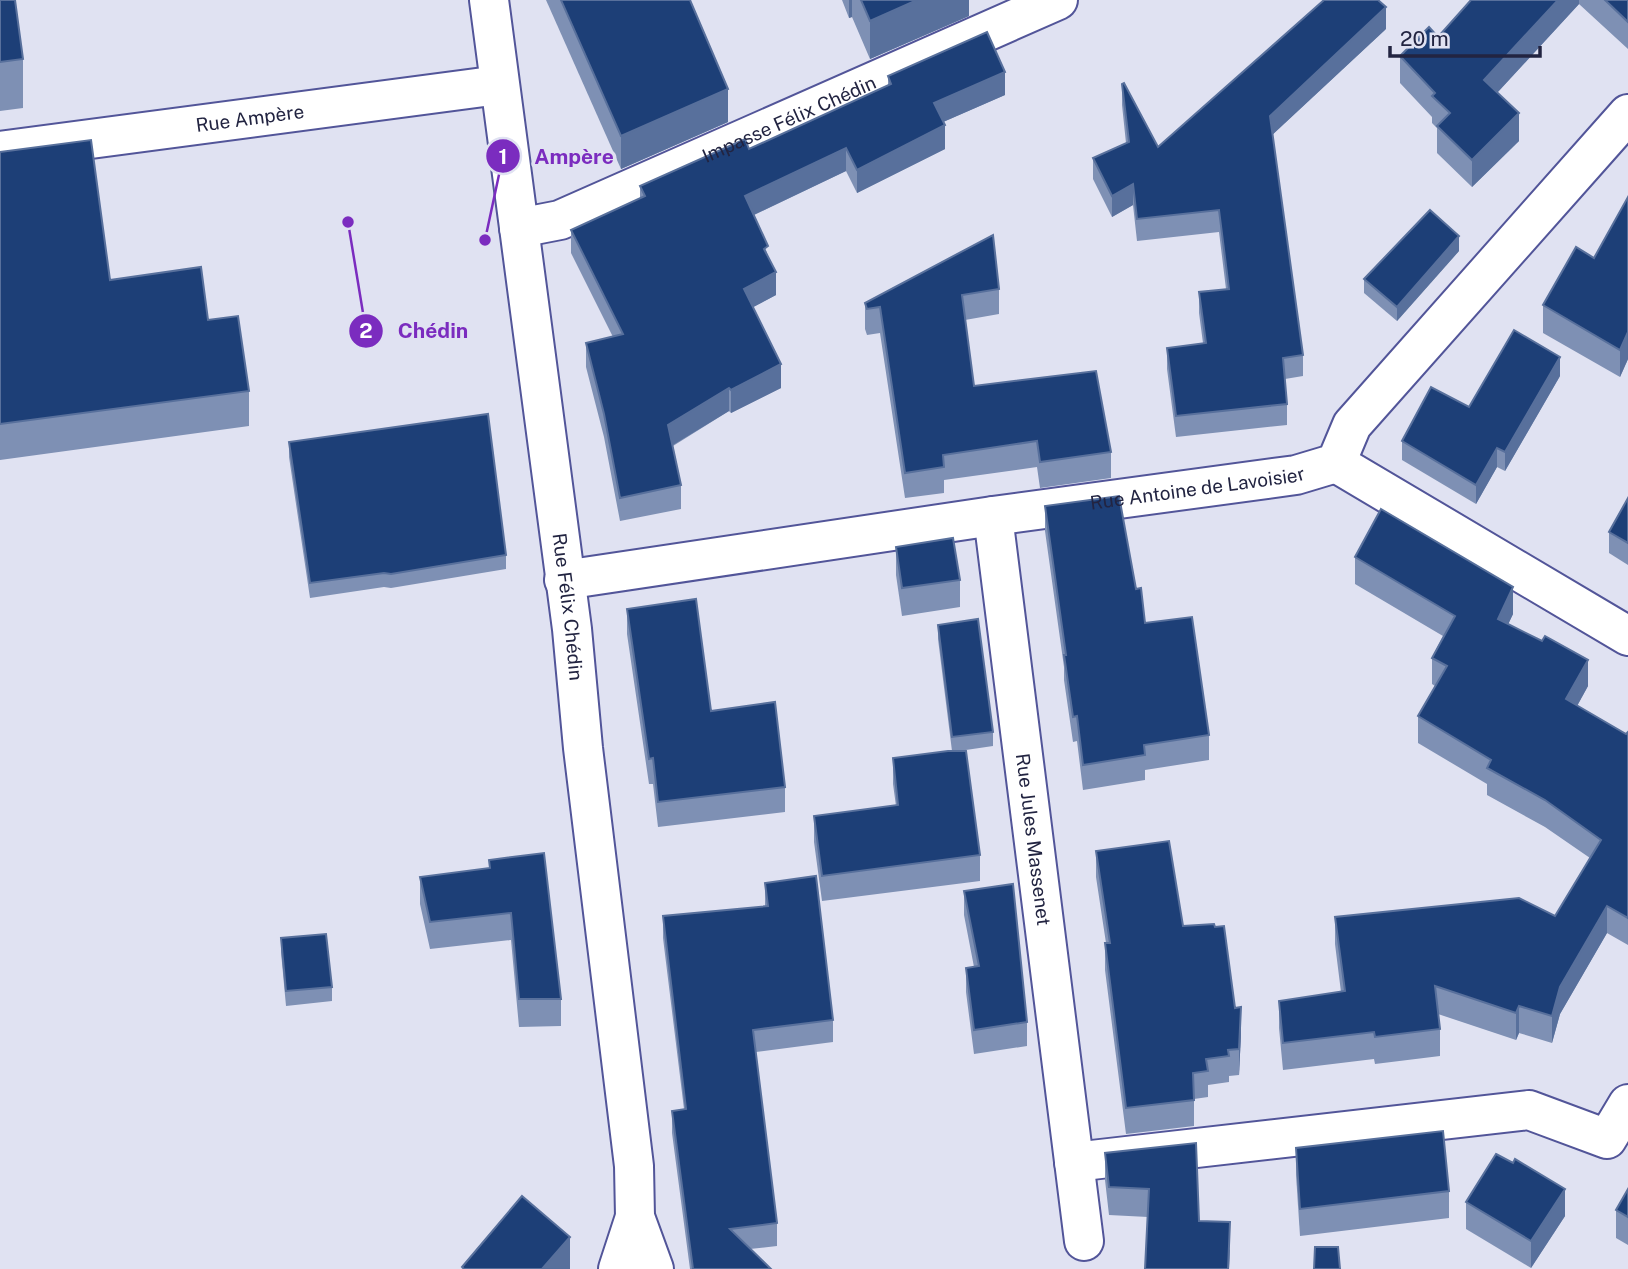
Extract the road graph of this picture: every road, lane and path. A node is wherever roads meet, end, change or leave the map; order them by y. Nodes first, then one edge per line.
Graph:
1 (489, 0) edge
2 (1058, 0) edge
3 (499, 85) junction
4 (1628, 114) edge
5 (0, 151) edge
6 (519, 228) junction
7 (1336, 463) junction
8 (993, 516) junction
9 (564, 580) junction
10 (1628, 636) edge
11 (1628, 1104) edge
12 (1074, 1162) junction
13 (635, 1217) junction
14 (1084, 1241) dead end
15 (618, 1269) edge
16 (654, 1269) edge

1 - 3 street, Rue Félix Chédin
2 - 6 street, Impasse Félix Chédin
3 - 5 street, Rue Ampère
3 - 6 street, Rue Félix Chédin
4 - 7 street
6 - 9 street, Rue Félix Chédin
7 - 8 street, Rue Antoine de Lavoisier
7 - 10 street
8 - 9 street, Rue Antoine de Lavoisier
8 - 12 street, Rue Jules Massenet
9 - 13 street, Rue Félix Chédin
11 - 12 street
12 - 14 street, Rue Jules Massenet
13 - 15 street, Rue Félix Chédin
13 - 16 street, Rue Félix Chédin

